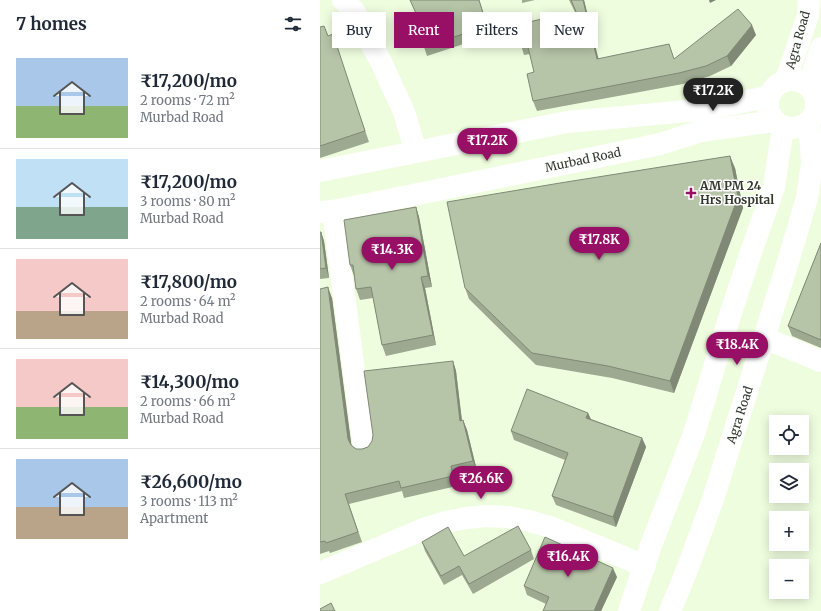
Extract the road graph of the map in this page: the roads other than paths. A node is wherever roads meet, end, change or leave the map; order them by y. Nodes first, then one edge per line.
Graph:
1 (809, 0) edge
2 (353, 4) edge
3 (821, 48) edge
4 (786, 80) junction
5 (768, 96) junction
6 (815, 103) edge
7 (779, 124) junction
8 (416, 152) junction
9 (320, 171) edge
10 (327, 212) edge
11 (764, 338) junction
12 (821, 361) edge
13 (364, 447) edge
14 (645, 566) junction
15 (320, 573) edge
16 (629, 611) edge
17 (670, 611) edge

1 - 4 street, Agra Road
2 - 8 street
3 - 6 street, Agra Road
4 - 5 street, Agra Road
4 - 6 street, Agra Road
5 - 7 street
5 - 8 street
6 - 7 street
6 - 11 street, Agra Road
7 - 10 street, Murbad Road
7 - 14 street
8 - 9 street
10 - 13 street
11 - 12 street
11 - 17 street, Agra Road
14 - 15 street
14 - 16 street

